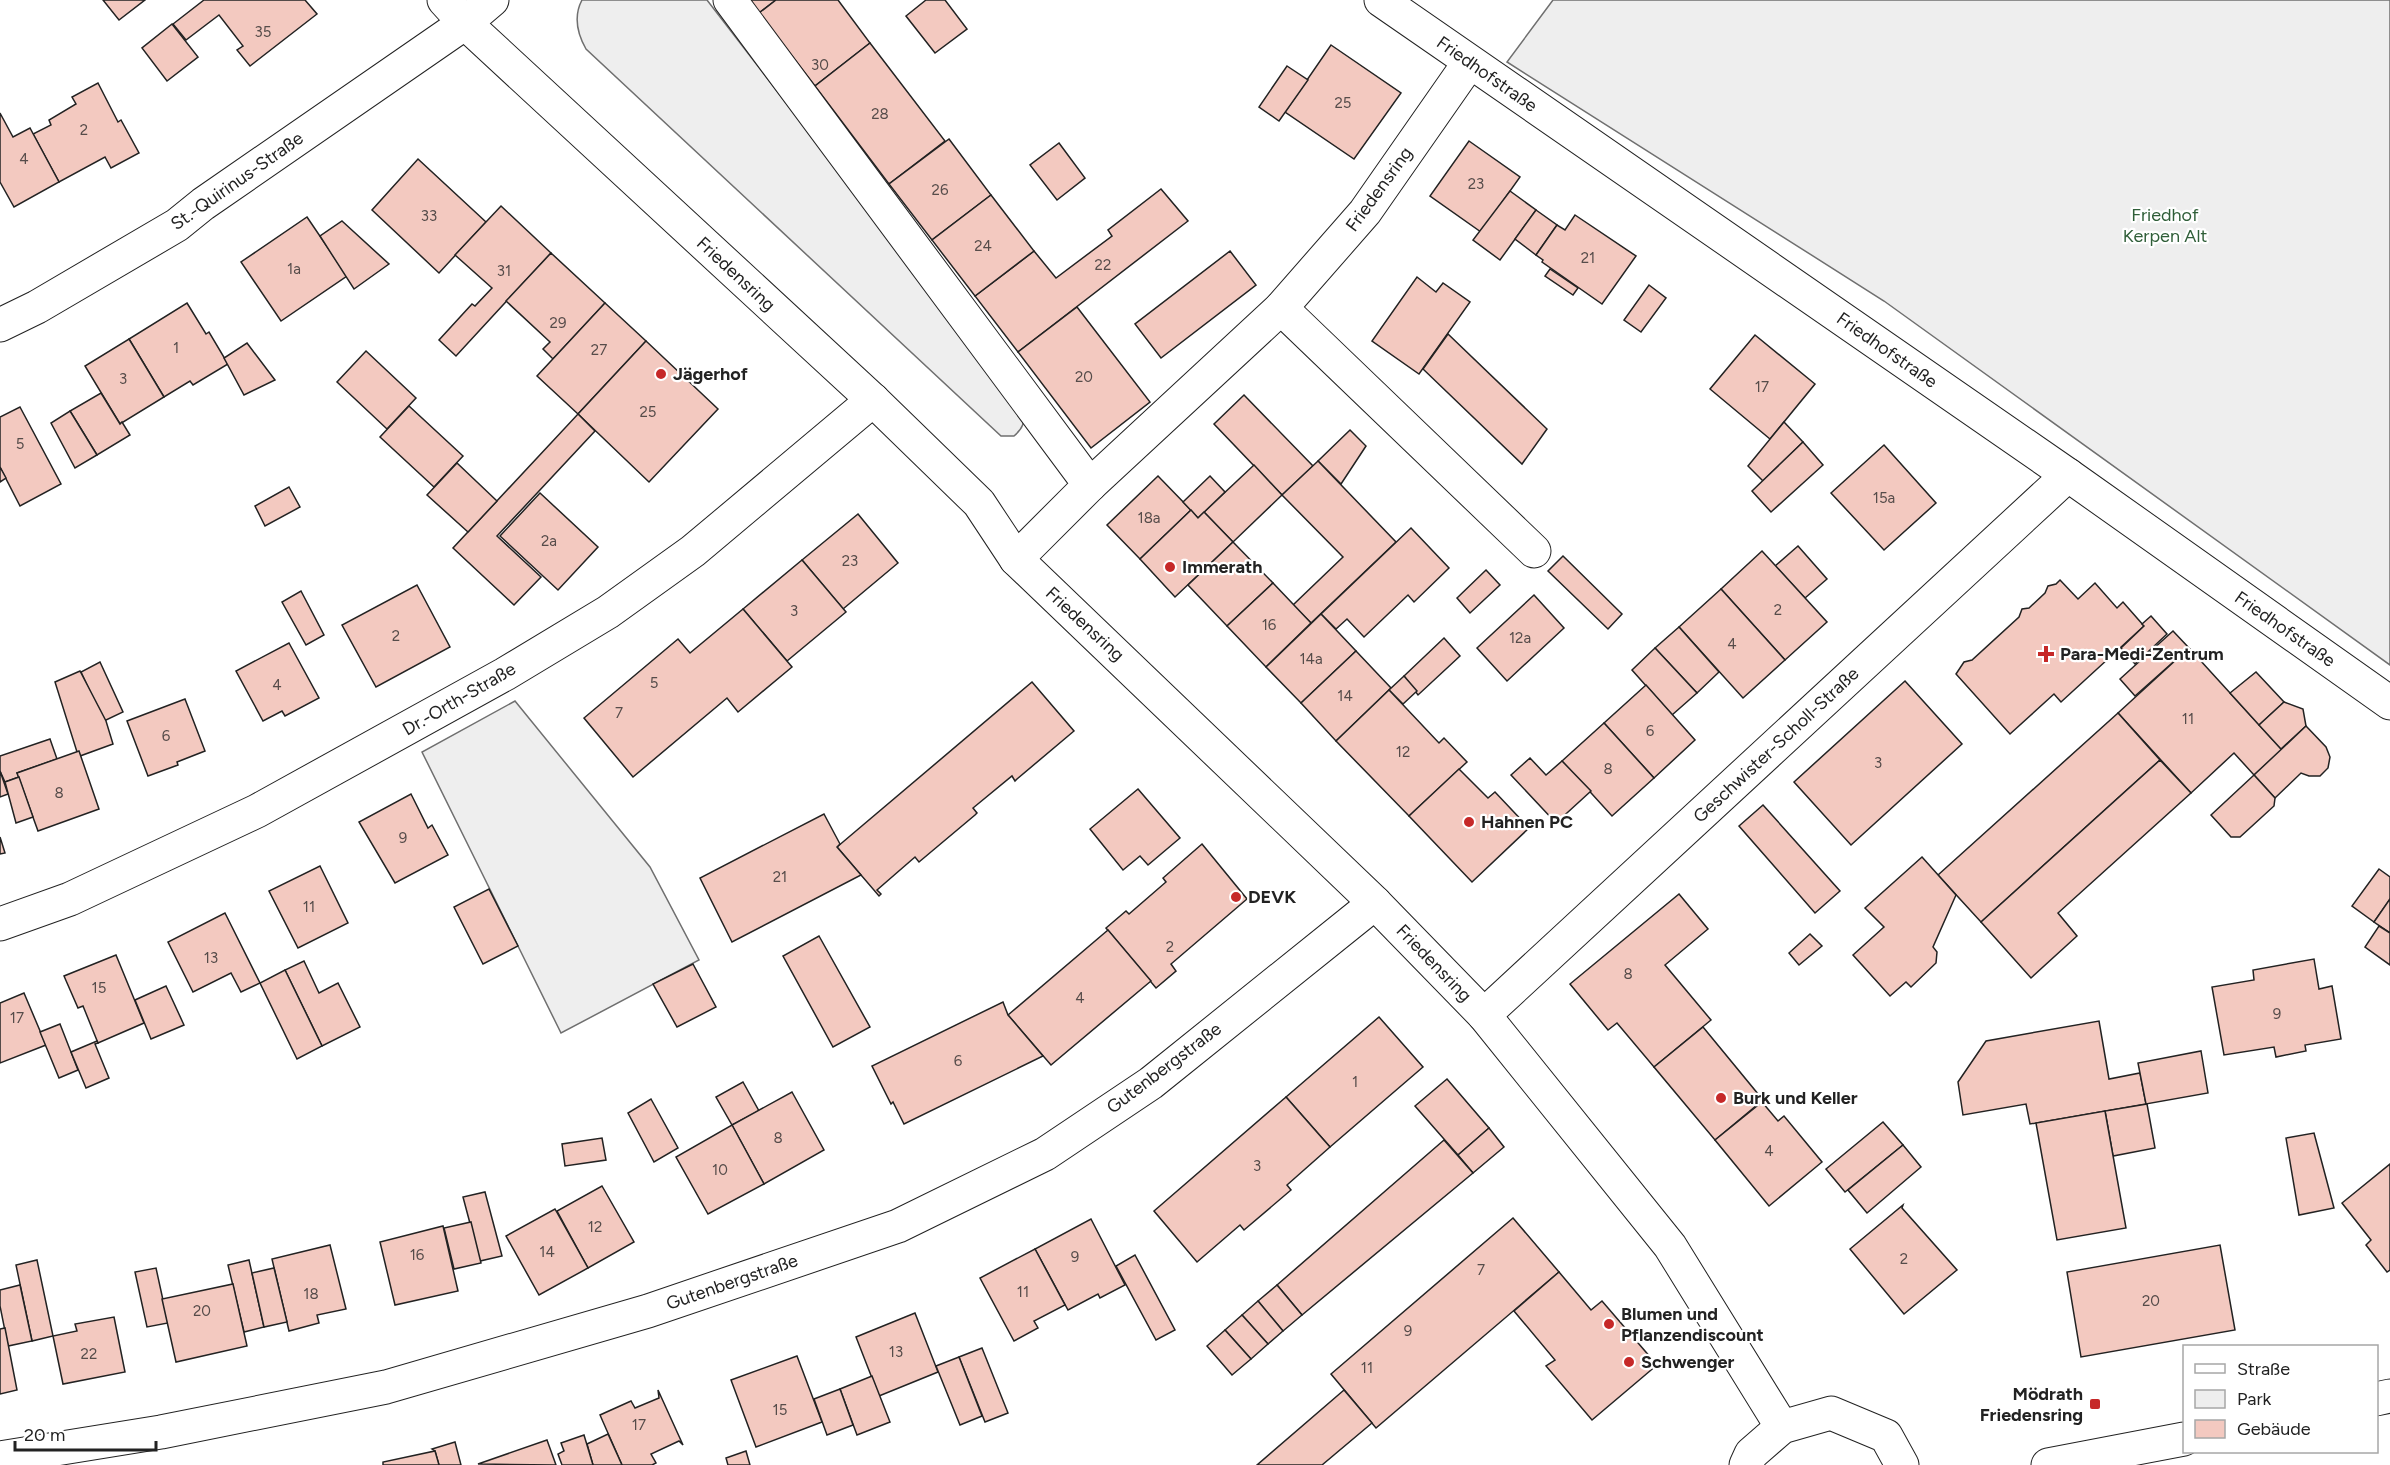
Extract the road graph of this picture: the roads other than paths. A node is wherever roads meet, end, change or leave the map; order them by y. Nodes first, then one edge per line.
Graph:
1 (492, 0) edge
2 (730, 0) edge
3 (1381, 0) edge
4 (454, 12) edge
5 (1469, 63) junction
6 (1281, 308) junction
7 (0, 326) edge
8 (873, 400) junction
9 (2068, 475) junction
10 (1090, 485) junction
11 (1534, 551) dead end
12 (1016, 559) junction
13 (2390, 703) edge
14 (1375, 903) junction
15 (0, 924) edge
16 (1484, 1015) junction
17 (1782, 1427) junction
18 (2183, 1439) edge
19 (0, 1458) edge
20 (1746, 1465) edge
21 (1902, 1465) edge
22 (2048, 1465) edge

1 - 4 street, St.-Quirinus-Straße
2 - 10 street
3 - 5 street, Friedhofstraße
4 - 7 street, St.-Quirinus-Straße
4 - 8 street, Friedensring
5 - 6 street, Friedensring
5 - 9 street, Friedhofstraße
6 - 10 street, Friedensring
6 - 11 street
8 - 12 street, Friedensring
8 - 15 street, Dr.-Orth-Straße
9 - 13 street, Friedhofstraße
9 - 16 street, Geschwister-Scholl-Straße
10 - 12 street, Friedensring
12 - 14 street, Friedensring
14 - 16 street, Friedensring
14 - 19 street, Gutenbergstraße
16 - 17 street, Friedensring
17 - 20 street
17 - 21 street
18 - 22 street

